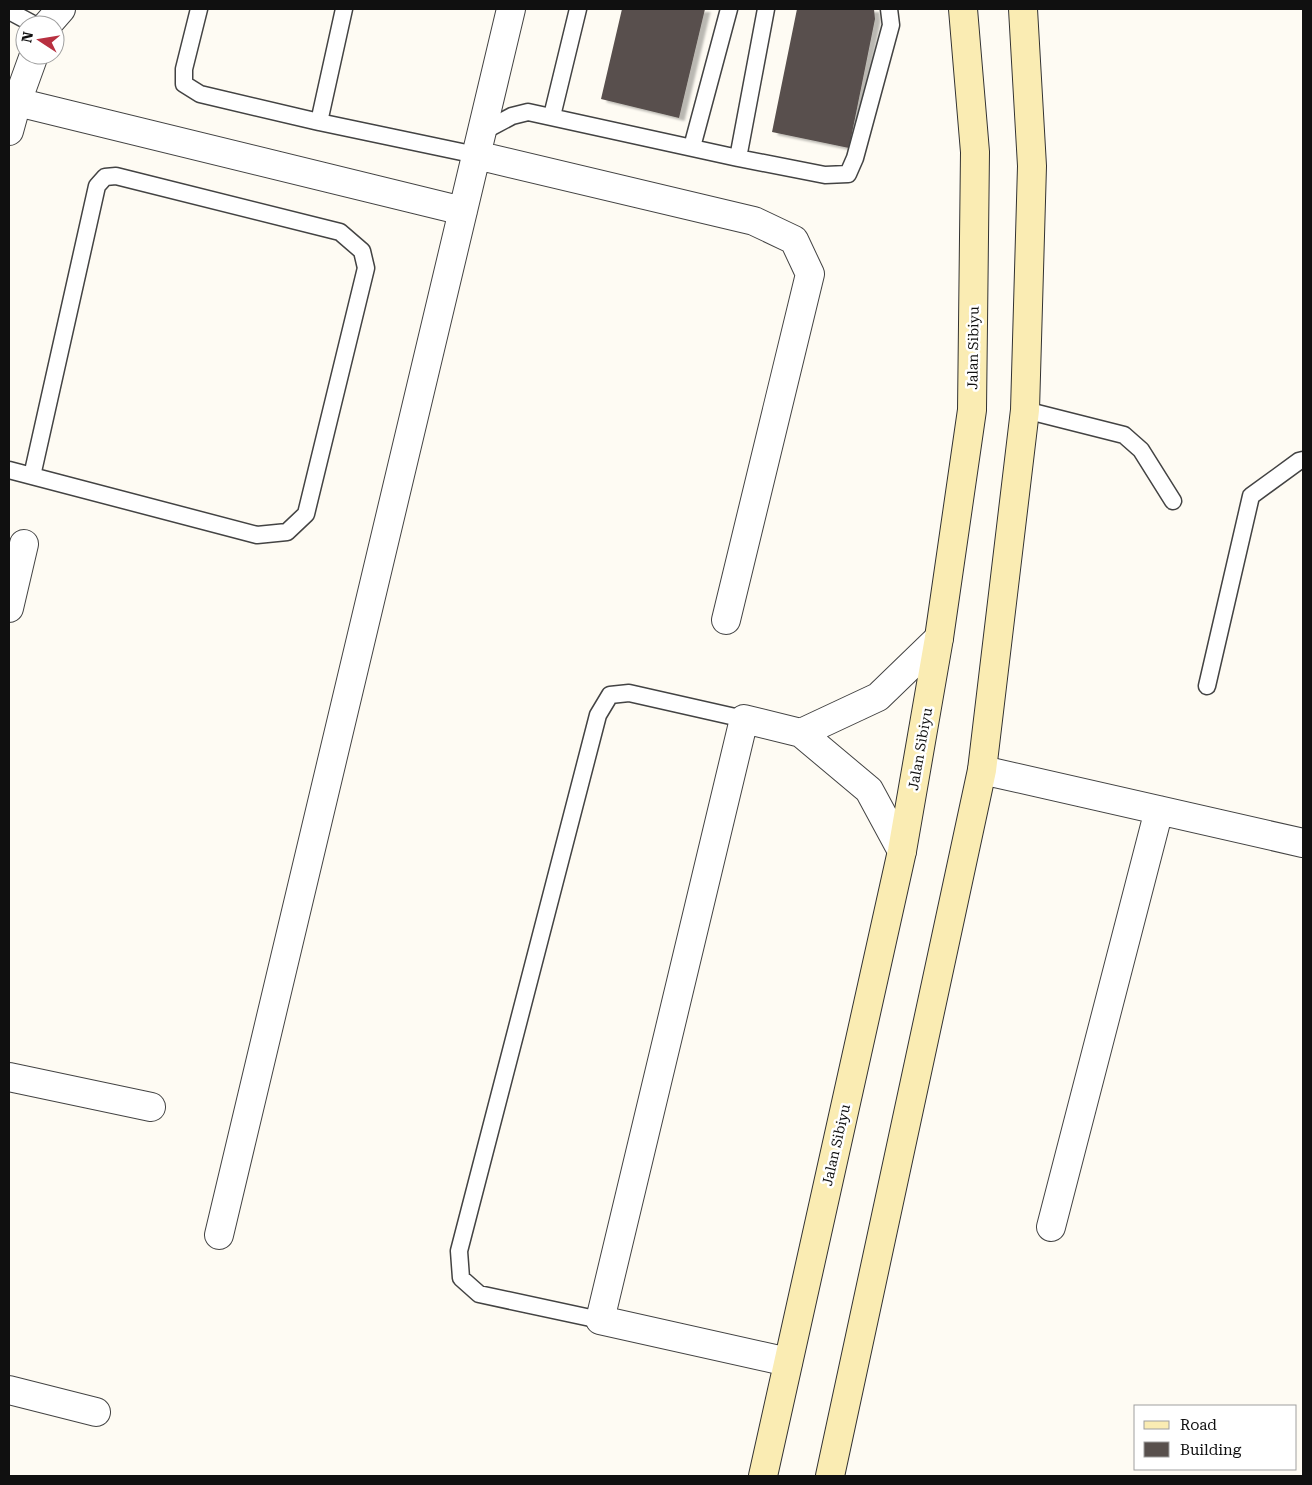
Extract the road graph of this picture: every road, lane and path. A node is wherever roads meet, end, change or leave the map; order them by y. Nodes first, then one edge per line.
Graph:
1 (199, 9) edge
2 (344, 9) edge
3 (511, 9) edge
4 (578, 9) edge
5 (729, 9) edge
6 (766, 9) edge
7 (889, 9) edge
8 (963, 9) edge
9 (1023, 9) edge
10 (30, 65) edge
11 (16, 102) junction
12 (552, 116) junction
13 (319, 122) junction
14 (9, 131) edge
15 (479, 143) junction
16 (692, 147) junction
17 (738, 158) junction
18 (463, 211) junction
19 (1025, 410) junction
20 (1303, 460) edge
21 (9, 470) edge
22 (32, 476) junction
23 (1173, 501) dead end
24 (24, 544) dead end
25 (9, 608) edge
26 (726, 620) dead end
27 (939, 638) junction
28 (1207, 686) dead end
29 (744, 720) junction
30 (801, 733) junction
31 (982, 770) junction
32 (1158, 810) junction
33 (1303, 843) edge
34 (902, 851) junction
35 (9, 1077) edge
36 (151, 1107) dead end
37 (1051, 1227) dead end
38 (219, 1234) dead end
39 (600, 1320) junction
40 (788, 1362) junction
41 (9, 1390) edge
42 (96, 1412) dead end
43 (763, 1476) edge
44 (830, 1476) edge

1 - 13 lane
2 - 13 lane
3 - 15 street
4 - 12 lane
5 - 16 lane
6 - 17 lane
7 - 17 lane
8 - 27 main road, Jalan Sibiyu
9 - 19 main road
10 - 11 street
11 - 14 street
11 - 18 street
12 - 15 lane
12 - 16 lane
13 - 15 lane
15 - 18 street
15 - 26 street
16 - 17 lane
18 - 38 street
19 - 23 lane
19 - 31 main road
20 - 28 lane
21 - 22 lane
22 - 22 lane
24 - 25 street
27 - 30 street
27 - 34 main road, Jalan Sibiyu
29 - 30 street
29 - 39 street
29 - 39 lane
30 - 34 street
31 - 32 street
31 - 44 main road
32 - 33 street
32 - 37 street
34 - 40 main road, Jalan Sibiyu
35 - 36 street
39 - 40 street
40 - 43 main road, Jalan Sibiyu
41 - 42 street

